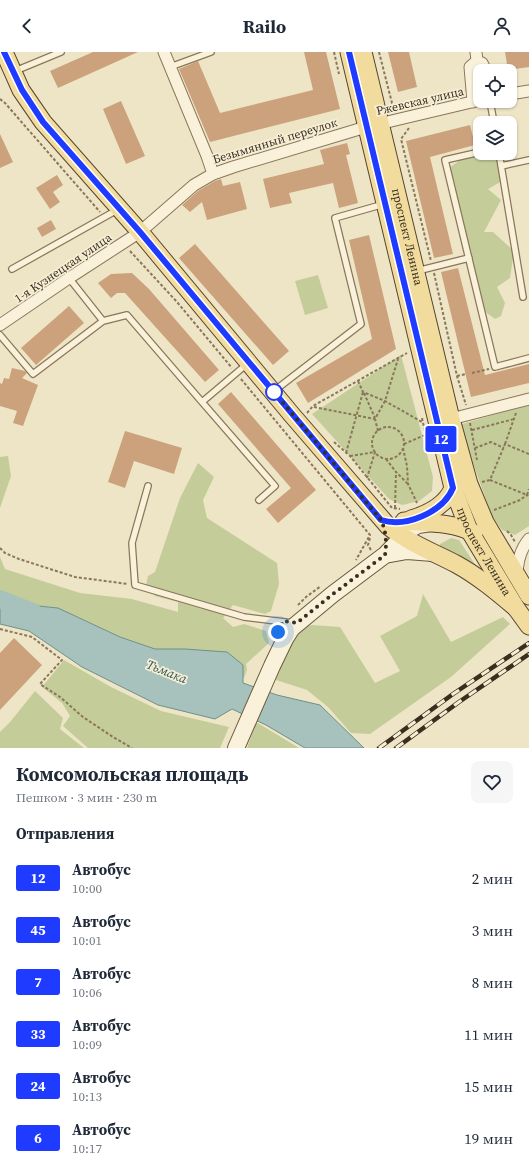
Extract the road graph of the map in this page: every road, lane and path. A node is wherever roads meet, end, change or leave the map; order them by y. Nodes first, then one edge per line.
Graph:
1 (4, 52) edge
2 (61, 52) edge
3 (164, 52) edge
4 (211, 52) edge
5 (349, 52) edge
6 (363, 52) edge
7 (379, 52) edge
8 (476, 57) edge
9 (170, 67) junction
10 (12, 72) junction
11 (473, 82) edge
12 (529, 91) edge
13 (517, 97) edge
14 (0, 99) edge
15 (473, 102) edge
16 (392, 104) dead end
17 (491, 109) edge
18 (492, 116) edge
19 (373, 125) junction
20 (415, 127) dead end
21 (473, 154) edge
22 (500, 160) edge
23 (529, 160) edge
24 (501, 166) junction
25 (213, 174) junction
26 (384, 204) junction
27 (112, 213) junction
28 (140, 232) junction
29 (123, 244) junction
30 (469, 258) junction
31 (12, 269) dead end
32 (424, 269) junction
33 (69, 278) junction
34 (523, 297) dead end
35 (103, 321) junction
36 (0, 326) edge
37 (0, 335) edge
38 (398, 358) junction
39 (529, 358) edge
40 (410, 359) dead end
41 (242, 367) junction
42 (496, 367) junction
43 (472, 372) dead end
44 (466, 374) dead end
45 (457, 376) junction
46 (357, 381) junction
47 (273, 392) junction
48 (363, 392) junction
49 (525, 400) edge
50 (385, 401) junction
51 (202, 402) junction
52 (313, 406) junction
53 (303, 409) dead end
54 (307, 413) junction
55 (421, 415) dead end
56 (468, 415) junction
57 (356, 416) junction
58 (311, 417) dead end
59 (375, 419) junction
60 (451, 419) junction
61 (514, 419) junction
62 (422, 422) junction
63 (472, 430) junction
64 (378, 431) junction
65 (425, 435) junction
66 (333, 441) dead end
67 (505, 444) junction
68 (403, 445) junction
69 (475, 448) junction
70 (504, 448) junction
71 (375, 452) junction
72 (346, 453) junction
73 (529, 454) edge
74 (350, 456) junction
75 (431, 457) dead end
76 (386, 459) junction
77 (478, 462) dead end
78 (396, 472) junction
79 (480, 476) dead end
80 (367, 478) junction
81 (490, 480) junction
82 (408, 484) junction
83 (148, 486) dead end
84 (453, 488) junction
85 (529, 489) edge
86 (528, 495) edge
87 (259, 500) dead end
88 (442, 503) junction
89 (419, 507) dead end
90 (494, 516) dead end
91 (401, 519) junction
92 (381, 520) junction
93 (434, 523) junction
94 (503, 528) dead end
95 (469, 530) junction
96 (370, 535) junction
97 (529, 539) edge
98 (0, 548) edge
99 (501, 550) junction
100 (520, 553) junction
101 (436, 554) junction
102 (381, 558) junction
103 (354, 564) dead end
104 (517, 577) junction
105 (325, 583) dead end
106 (135, 585) junction
107 (529, 596) edge
108 (297, 606) dead end
109 (516, 608) junction
110 (297, 623) junction
111 (529, 626) edge
112 (0, 629) edge
113 (132, 748) edge
114 (236, 748) edge

1 - 10 main road
2 - 10 lane
3 - 9 street
4 - 9 lane
5 - 19 main road, проспект Ленина
6 - 19 main road, проспект Ленина
7 - 16 path
8 - 11 street
9 - 25 street
10 - 27 main road
12 - 13 street
14 - 27 path
15 - 19 street, Ржевская улица
17 - 18 lane
19 - 25 street, Безымянный переулок
19 - 26 main road, проспект Ленина
19 - 32 main road, проспект Ленина
20 - 32 path
21 - 30 lane
22 - 24 lane
23 - 24 lane
24 - 34 lane
25 - 28 street, Безымянный переулок
26 - 47 lane
26 - 84 main road, проспект Ленина
27 - 28 main road
27 - 31 lane
28 - 29 street, 1-я Кузнецкая улица
28 - 41 main road
29 - 33 street, 1-я Кузнецкая улица
29 - 41 path
30 - 32 lane
30 - 42 lane
32 - 45 path
32 - 60 main road, проспект Ленина
33 - 35 lane
33 - 36 street, 1-я Кузнецкая улица
35 - 37 lane
35 - 51 lane
38 - 40 path
38 - 46 path
38 - 50 path
39 - 42 lane
41 - 47 main road
41 - 51 lane
41 - 96 path
42 - 43 path
44 - 45 path
45 - 56 path
46 - 48 path
46 - 52 path
47 - 92 main road
48 - 50 path
48 - 57 path
48 - 59 path
49 - 56 street
49 - 61 path
50 - 59 path
50 - 62 path
51 - 87 lane
52 - 54 path
52 - 57 path
53 - 54 path
54 - 58 path
55 - 62 path
56 - 60 street
56 - 63 path
57 - 59 path
57 - 72 path
59 - 64 path
60 - 99 main road, проспект Ленина
61 - 63 path
61 - 67 path
62 - 65 path
63 - 69 path
64 - 68 path
64 - 71 path
65 - 68 path
65 - 75 path
66 - 72 path
67 - 70 path
67 - 73 path
68 - 76 path
68 - 82 path
69 - 70 path
69 - 77 path
70 - 81 path
71 - 74 path
71 - 76 path
71 - 80 path
72 - 74 path
74 - 80 path
76 - 78 path
78 - 82 path
78 - 91 path
79 - 81 path
80 - 91 path
81 - 86 path
82 - 89 path
83 - 106 lane
84 - 88 main road
84 - 95 main road, проспект Ленина
85 - 86 path
86 - 90 path
88 - 91 main road
88 - 93 main road
91 - 92 main road
91 - 93 main road
91 - 101 main road
91 - 102 main road
92 - 102 main road
93 - 95 main road
94 - 100 path
95 - 99 main road
95 - 109 main road, проспект Ленина
96 - 102 path
96 - 103 path
97 - 100 street
98 - 106 path
99 - 104 main road, проспект Ленина
100 - 104 street
101 - 102 main road
101 - 109 main road
102 - 110 main road
104 - 107 main road, проспект Ленина
105 - 108 path
106 - 110 lane
109 - 111 main road, проспект Ленина
110 - 114 main road
112 - 113 path

